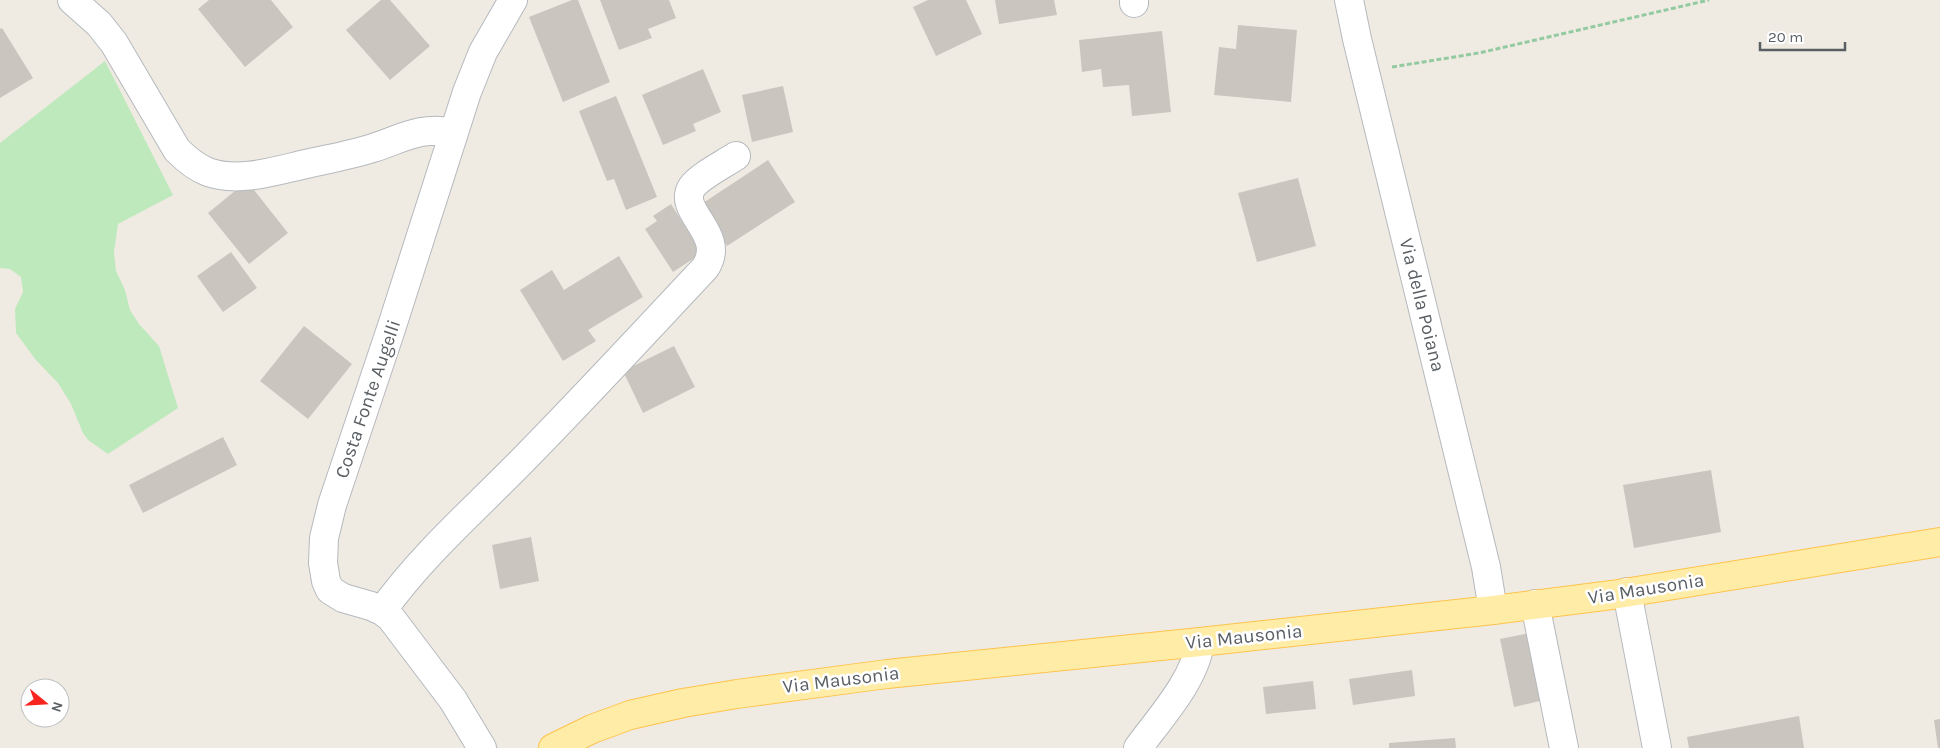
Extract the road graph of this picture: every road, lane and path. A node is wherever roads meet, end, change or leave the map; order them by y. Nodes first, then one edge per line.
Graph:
1 (72, 0) edge
2 (513, 0) edge
3 (1349, 0) edge
4 (1709, 0) edge
5 (1364, 71) junction
6 (454, 133) junction
7 (736, 156) dead end
8 (1940, 542) edge
9 (1627, 592) junction
10 (1535, 604) junction
11 (1493, 610) junction
12 (382, 611) junction
13 (1200, 642) junction
14 (482, 748) edge
15 (553, 748) edge
16 (1138, 748) edge
17 (1564, 748) edge
18 (1657, 748) edge

1 - 6 street
2 - 6 street, Costa Fonte Augelli
3 - 5 street, Via della Poiana
4 - 5 path
5 - 11 street, Via della Poiana
6 - 12 street, Costa Fonte Augelli
7 - 12 street
8 - 9 main road, Via Mausonia
9 - 10 main road, Via Mausonia
9 - 18 street
10 - 11 main road, Via Mausonia
10 - 17 street
11 - 13 main road, Via Mausonia
12 - 14 street, Costa Fonte Augelli
13 - 15 main road, Via Mausonia
13 - 16 street

